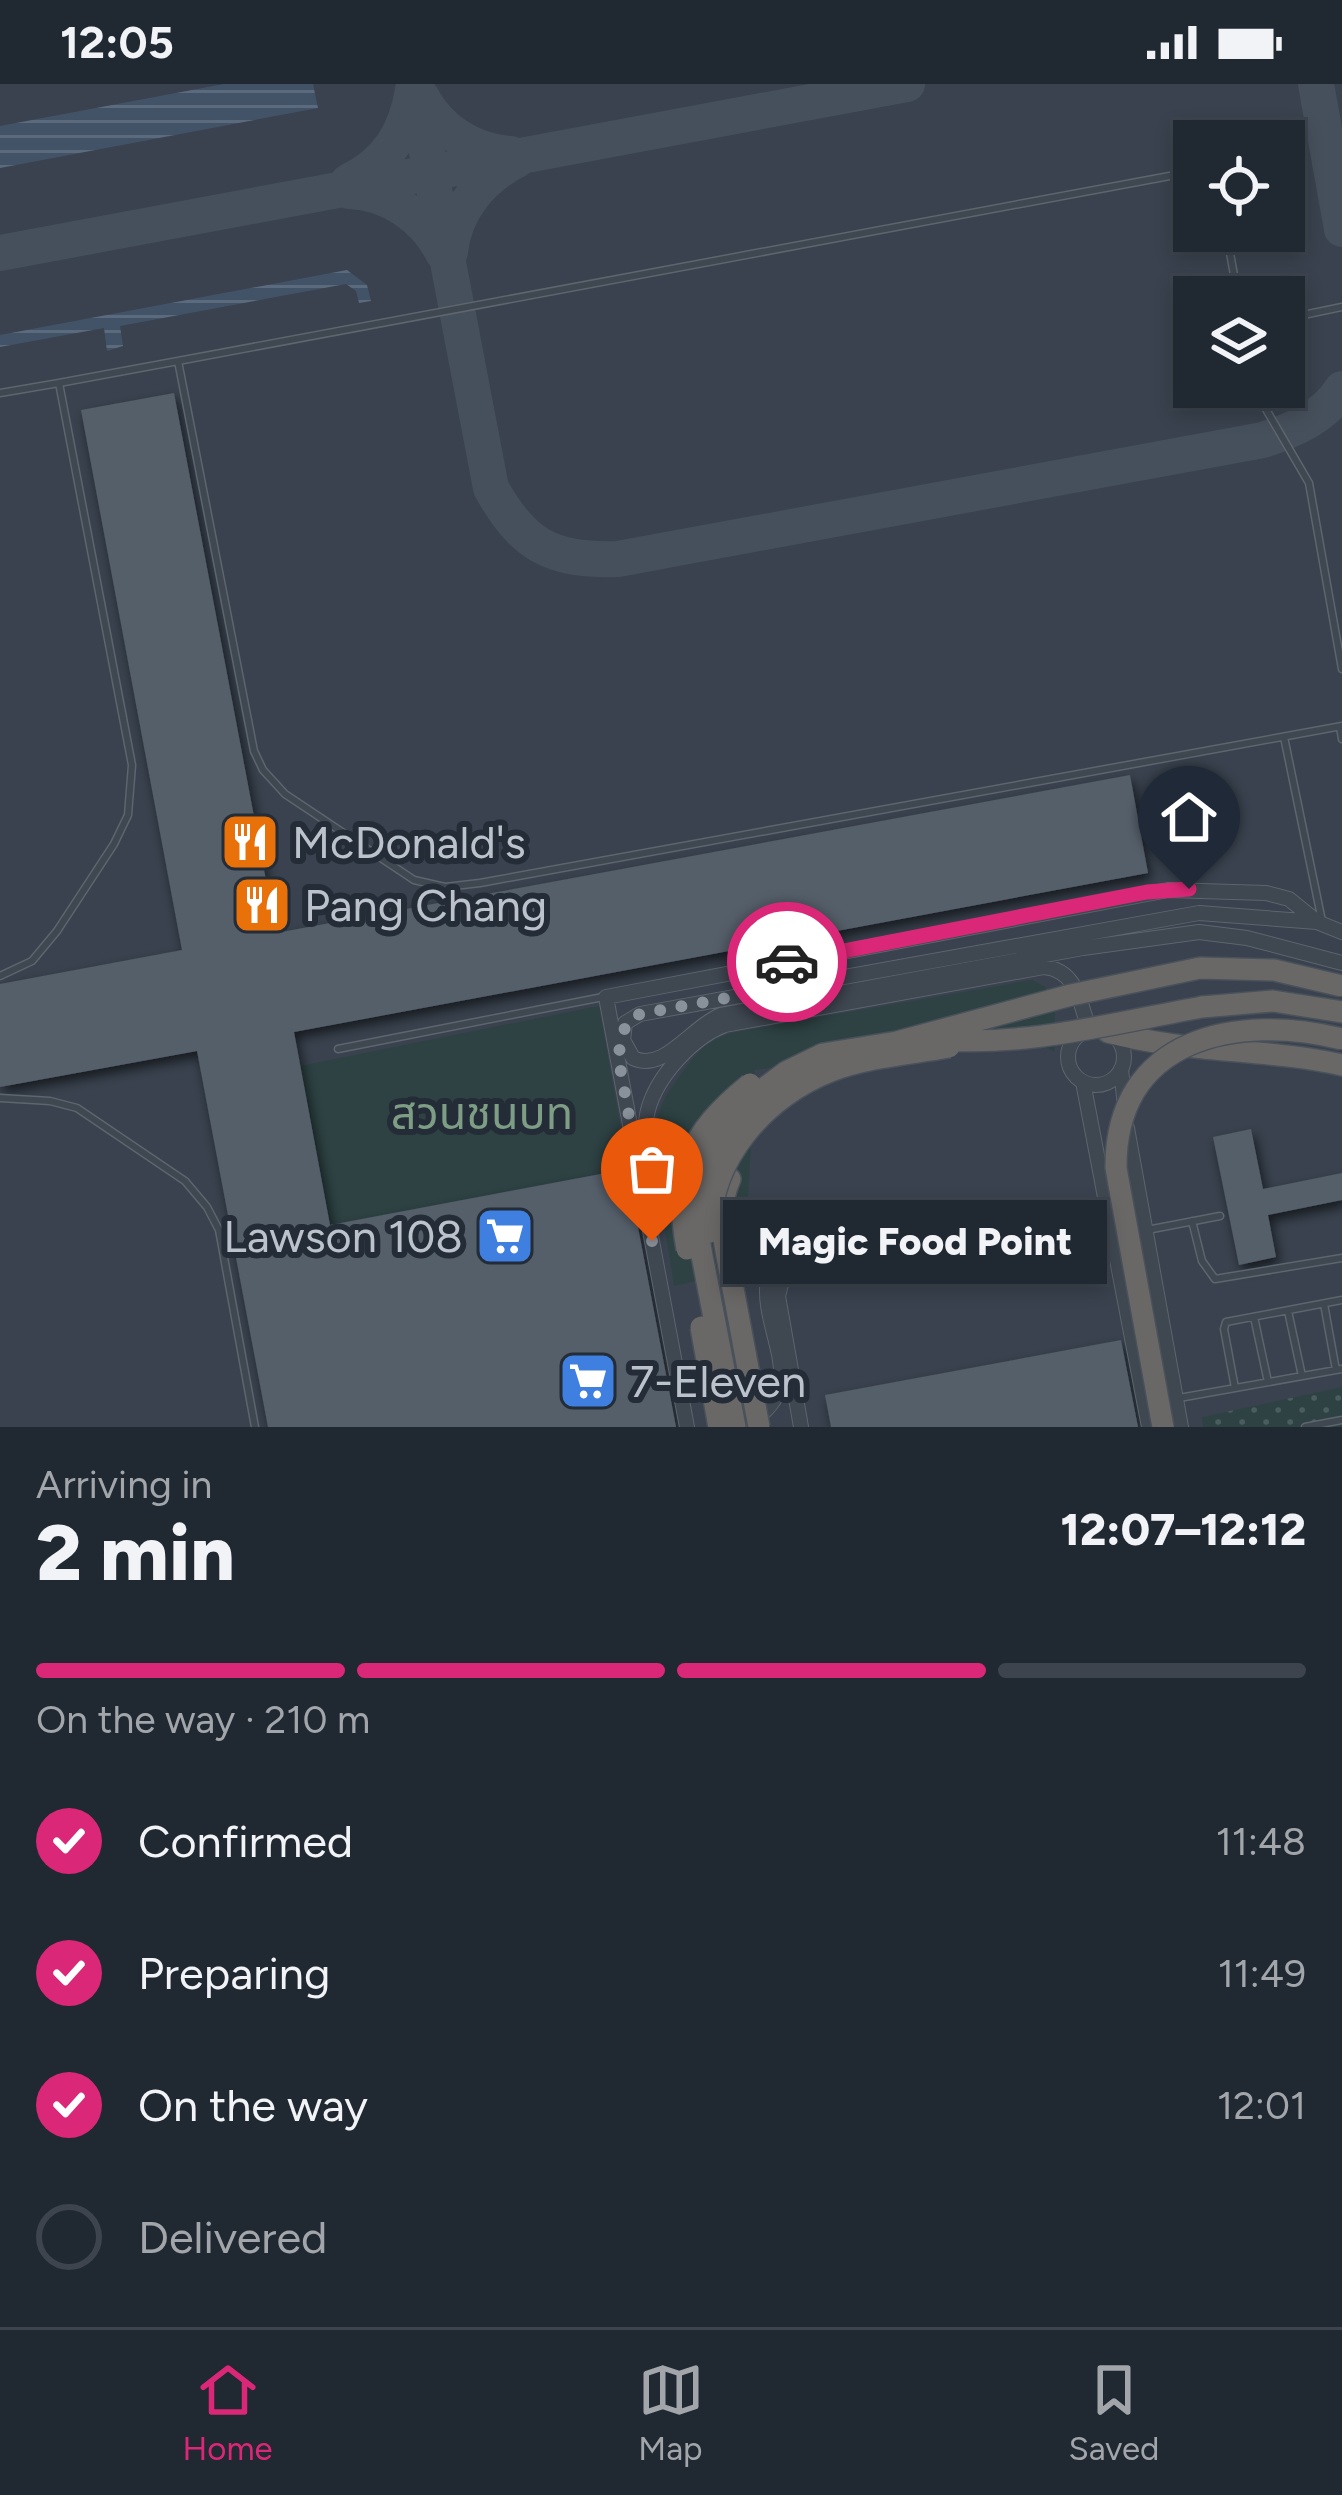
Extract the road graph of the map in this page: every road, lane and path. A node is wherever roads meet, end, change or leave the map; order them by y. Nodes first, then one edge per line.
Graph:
1 (1173, 176) edge
2 (1342, 308) edge
3 (1305, 315) edge
4 (178, 361) junction
5 (59, 383) junction
6 (0, 393) edge
7 (1265, 408) edge
8 (1342, 669) edge
9 (1341, 726) edge
10 (1284, 736) junction
11 (1342, 739) edge
12 (1320, 923) junction
13 (1342, 932) edge
14 (1342, 963) edge
15 (754, 968) junction
16 (0, 976) edge
17 (1342, 986) edge
18 (759, 992) junction
19 (606, 997) junction
20 (1342, 1012) edge
21 (612, 1024) junction
22 (1099, 1031) junction
23 (1342, 1039) edge
24 (623, 1040) junction
25 (971, 1043) junction
26 (338, 1049) dead end
27 (618, 1056) junction
28 (1342, 1065) edge
29 (1121, 1070) junction
30 (1083, 1082) junction
31 (0, 1098) edge
32 (1130, 1149) junction
33 (1097, 1154) junction
34 (1220, 1216) dead end
35 (1192, 1221) junction
36 (1144, 1231) junction
37 (652, 1241) junction
38 (1342, 1258) edge
39 (1153, 1281) junction
40 (1124, 1286) junction
41 (1342, 1300) edge
42 (1324, 1304) junction
43 (1288, 1311) junction
44 (1254, 1317) junction
45 (672, 1348) junction
46 (1169, 1367) junction
47 (1339, 1369) edge
48 (1139, 1373) junction
49 (1302, 1376) junction
50 (1268, 1382) junction
51 (1235, 1388) junction
52 (1175, 1399) junction
53 (1342, 1420) edge
54 (748, 1425) edge
55 (255, 1427) edge
56 (687, 1427) edge
57 (719, 1427) edge
58 (769, 1427) edge
59 (801, 1427) edge
60 (1149, 1427) edge
61 (1163, 1427) edge
62 (1181, 1427) edge
63 (1306, 1427) edge

1 - 4 lane
2 - 3 lane
4 - 5 lane
4 - 10 lane
5 - 6 lane
5 - 16 lane
7 - 8 lane
9 - 10 lane
9 - 11 lane
10 - 12 lane
12 - 13 street
12 - 15 street
12 - 18 street
14 - 24 street
15 - 18 lane
15 - 19 street
17 - 54 highway, bridge
18 - 24 street
19 - 21 street
19 - 26 lane
20 - 25 highway, bridge
21 - 24 street
21 - 27 street
22 - 28 highway
22 - 29 street
22 - 30 street
22 - 37 street
23 - 61 highway, bridge
24 - 27 street
25 - 54 highway, bridge
25 - 57 highway, bridge
27 - 37 street
29 - 30 street
29 - 32 street
30 - 33 street
31 - 55 lane
32 - 33 lane
32 - 36 street
33 - 40 street
34 - 35 lane
35 - 36 lane
35 - 38 lane
36 - 39 street
37 - 45 street
39 - 40 lane
39 - 46 street
40 - 48 street
41 - 42 lane
42 - 43 lane
42 - 47 lane
43 - 44 lane
43 - 49 lane
44 - 50 lane
44 - 51 lane
45 - 54 street
45 - 56 street
46 - 48 lane
46 - 52 street
47 - 49 lane
48 - 60 street
49 - 50 lane
50 - 51 lane
51 - 52 lane
52 - 62 street
53 - 63 lane
54 - 58 street
54 - 59 street

